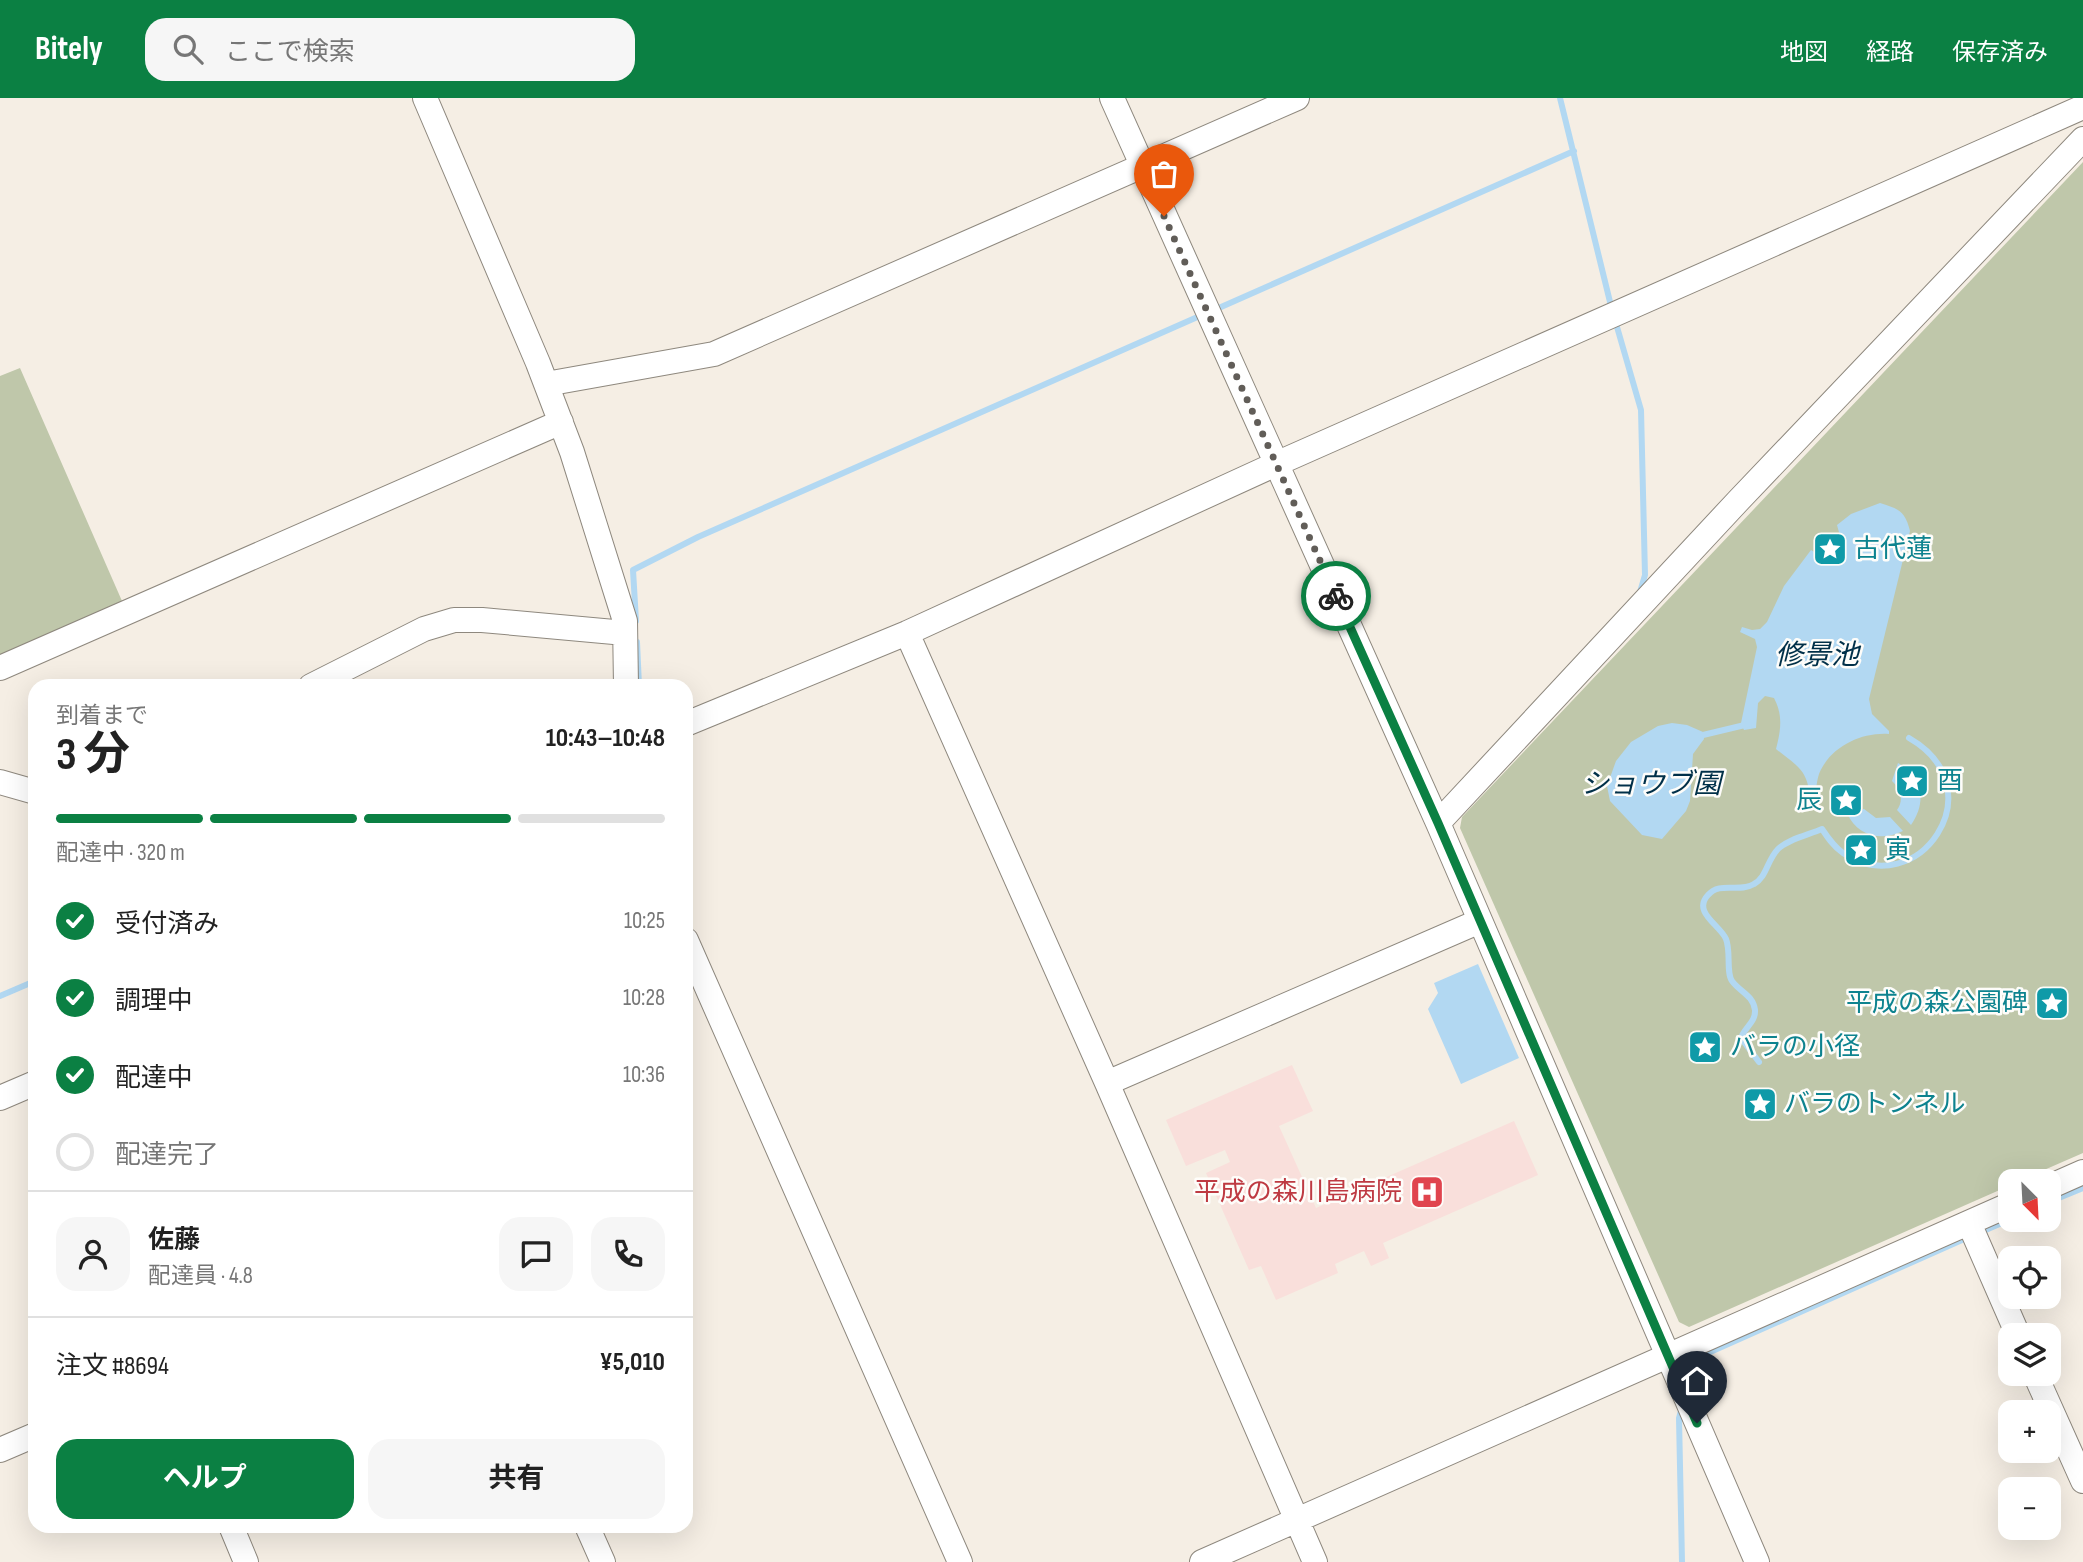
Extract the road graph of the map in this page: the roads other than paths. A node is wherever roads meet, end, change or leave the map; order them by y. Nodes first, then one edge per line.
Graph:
1 (425, 98) edge
2 (1112, 98) edge
3 (1297, 98) edge
4 (2083, 107) edge
5 (2083, 139) edge
6 (1142, 166) junction
7 (546, 384) junction
8 (561, 422) junction
9 (1276, 464) junction
10 (625, 633) junction
11 (907, 633) junction
12 (0, 668) edge
13 (325, 679) edge
14 (626, 679) edge
15 (693, 721) edge
16 (0, 782) edge
17 (28, 790) edge
18 (1438, 823) junction
19 (1480, 921) junction
20 (693, 956) edge
21 (1107, 1083) junction
22 (28, 1086) edge
23 (0, 1098) edge
24 (2083, 1172) edge
25 (2062, 1181) edge
26 (1998, 1210) edge
27 (1969, 1223) junction
28 (2013, 1323) edge
29 (1668, 1356) junction
30 (2040, 1386) edge
31 (28, 1438) edge
32 (0, 1450) edge
33 (2083, 1482) edge
34 (1297, 1521) junction
35 (233, 1533) edge
36 (590, 1533) edge
37 (246, 1562) edge
38 (603, 1562) edge
39 (960, 1562) edge
40 (1202, 1562) edge
41 (1315, 1562) edge
42 (1757, 1562) edge

1 - 7 street
2 - 6 street
3 - 6 street
4 - 9 street
5 - 18 street
6 - 7 street
6 - 9 street
7 - 8 street
8 - 10 street
8 - 12 street
9 - 11 street
9 - 18 street
10 - 13 street
10 - 14 street
11 - 15 street
11 - 21 street
16 - 17 street
18 - 19 street
19 - 21 street
19 - 29 street
20 - 39 street
21 - 34 street
22 - 23 street
24 - 25 street
26 - 27 street
27 - 28 street
27 - 29 street
29 - 34 street
29 - 42 street
30 - 33 street
31 - 32 street
34 - 40 street
34 - 41 street
35 - 37 street
36 - 38 street

